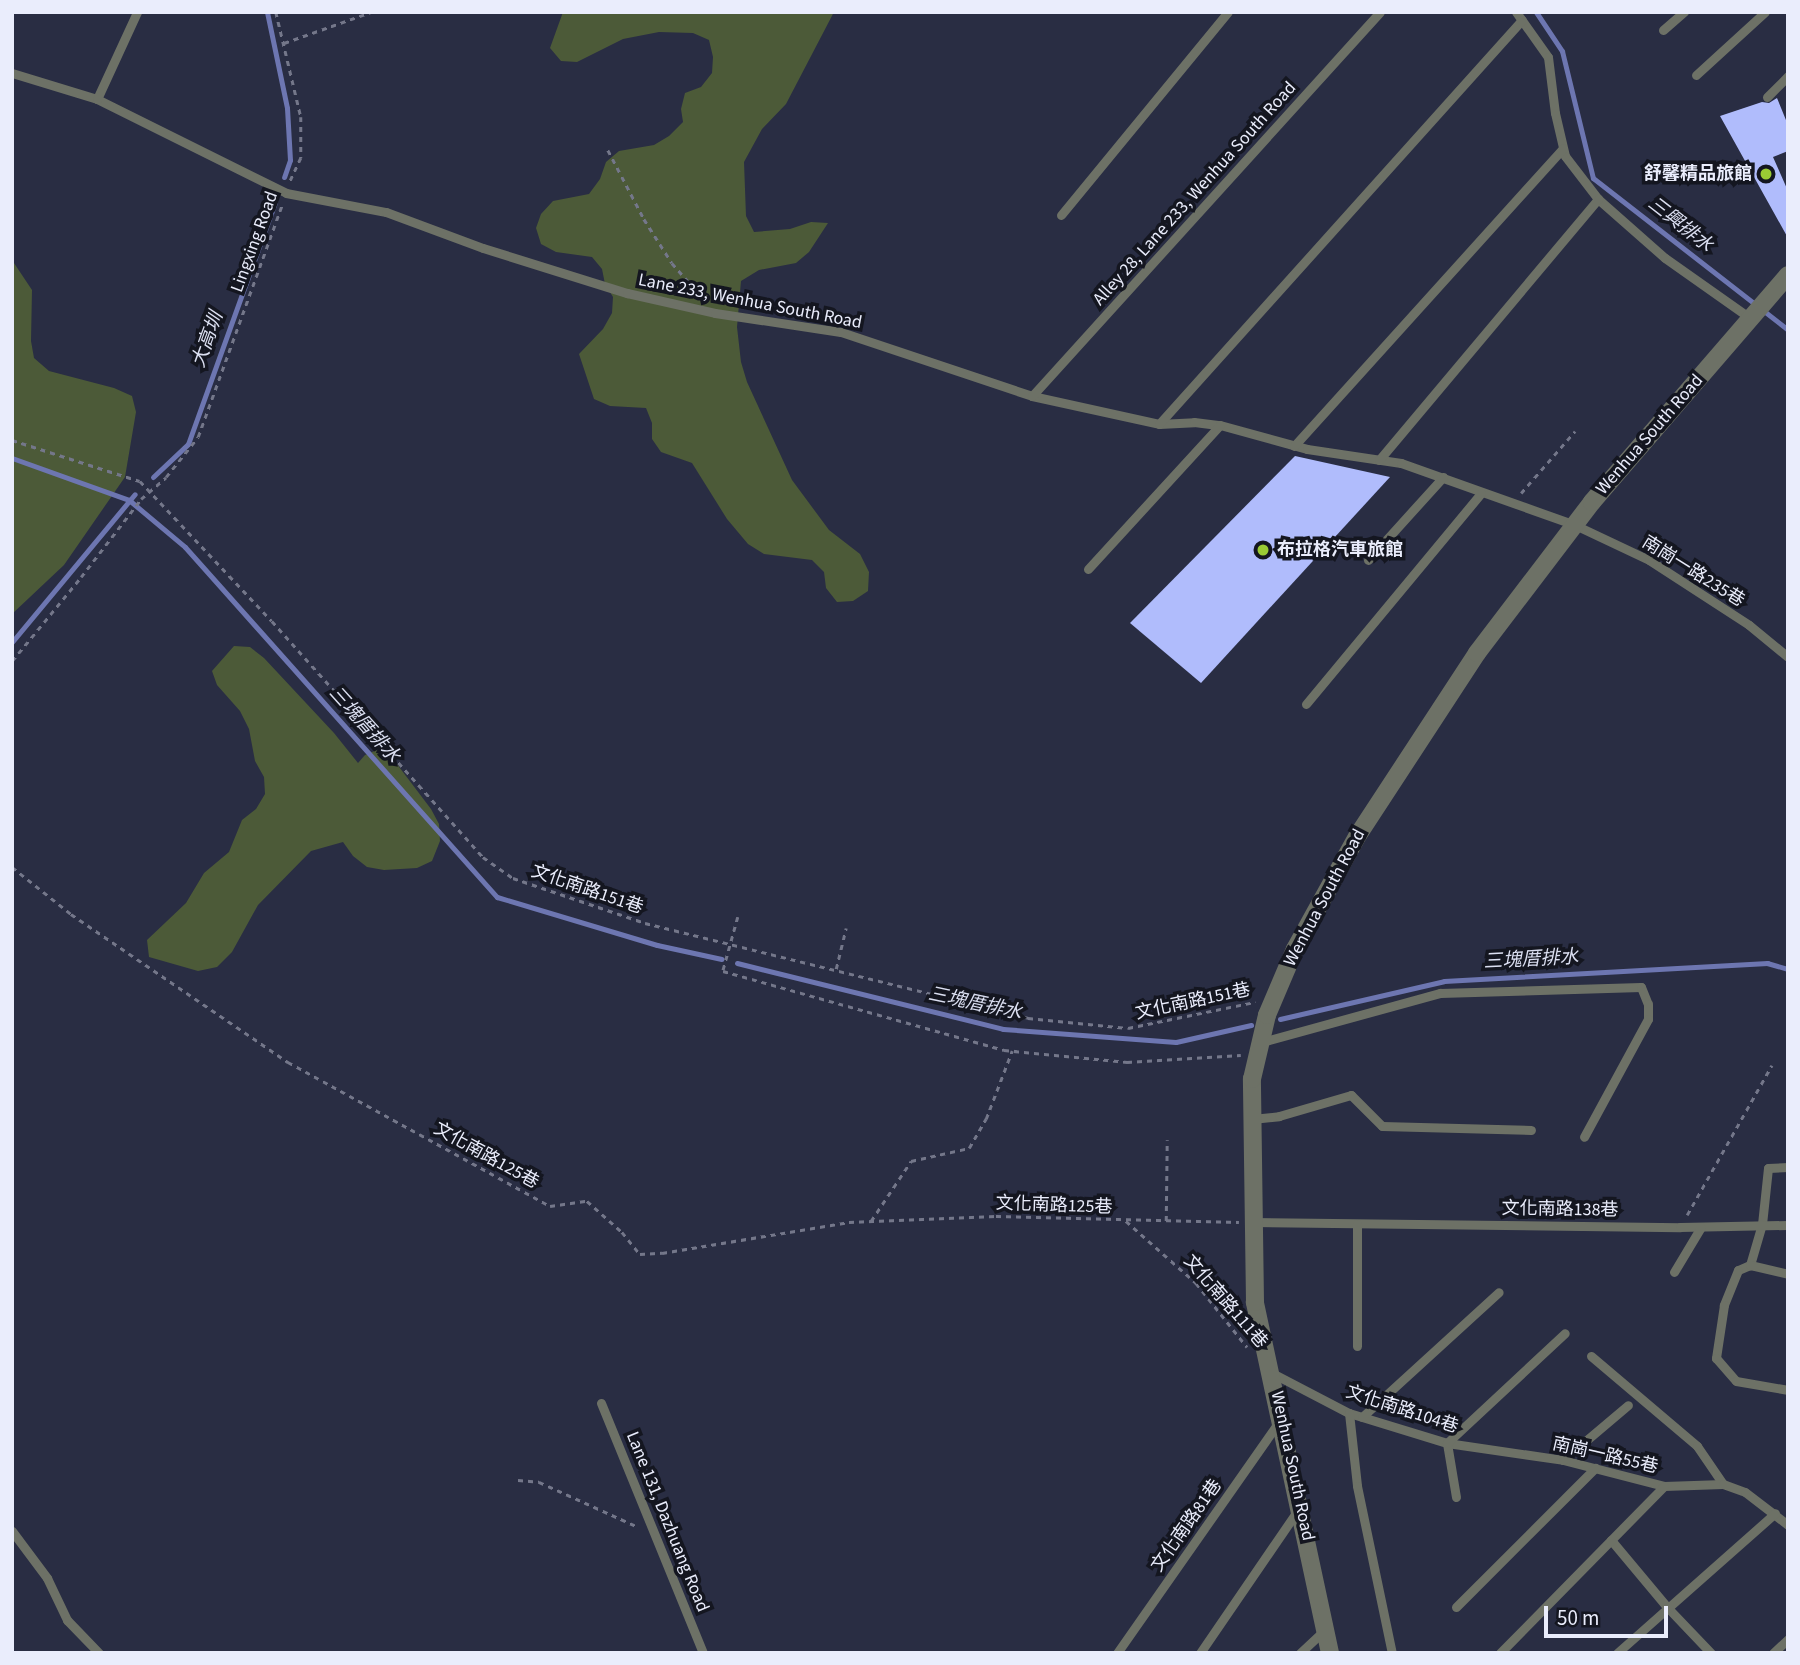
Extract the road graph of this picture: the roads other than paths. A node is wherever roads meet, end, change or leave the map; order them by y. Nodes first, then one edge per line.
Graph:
1 (137, 12) edge
2 (1228, 12) edge
3 (1380, 12) edge
4 (1684, 12) edge
5 (1765, 12) edge
6 (1519, 16) edge
7 (1662, 30) dead end
8 (12, 73) edge
9 (1696, 75) dead end
10 (1788, 76) edge
11 (1767, 97) dead end
12 (97, 99) junction
13 (1563, 148) junction
14 (1598, 199) junction
15 (1062, 215) dead end
16 (1788, 275) edge
17 (1750, 318) junction
18 (1032, 396) junction
19 (1159, 424) junction
20 (1220, 425) junction
21 (1294, 446) junction
22 (1379, 460) junction
23 (1443, 477) junction
24 (1480, 493) junction
25 (1575, 525) junction
26 (1368, 560) dead end
27 (1088, 569) dead end
28 (1788, 657) edge
29 (1306, 704) dead end
30 (1260, 1048) junction
31 (1252, 1119) junction
32 (1531, 1130) dead end
33 (1584, 1138) dead end
34 (1788, 1167) edge
35 (1252, 1222) junction
36 (1357, 1224) junction
37 (1762, 1224) junction
38 (1788, 1225) edge
39 (1701, 1227) junction
40 (1750, 1265) junction
41 (1674, 1272) dead end
42 (1788, 1274) edge
43 (1499, 1292) dead end
44 (1565, 1333) dead end
45 (1357, 1346) dead end
46 (1591, 1356) dead end
47 (1272, 1373) junction
48 (1788, 1390) edge
49 (601, 1403) dead end
50 (1628, 1405) dead end
51 (1349, 1413) junction
52 (1282, 1417) junction
53 (1362, 1417) junction
54 (1447, 1443) junction
55 (1529, 1457) joint
56 (1563, 1460) junction
57 (1595, 1468) junction
58 (1723, 1484) junction
59 (1664, 1486) junction
60 (1456, 1497) dead end
61 (1301, 1507) junction
62 (1775, 1513) junction
63 (1788, 1525) edge
64 (12, 1531) edge
65 (1611, 1540) junction
66 (1456, 1607) dead end
67 (1667, 1607) junction
68 (1326, 1630) junction
69 (1788, 1639) edge
70 (94, 1652) edge
71 (703, 1653) edge
72 (1117, 1653) edge
73 (1200, 1653) edge
74 (1300, 1653) edge
75 (1330, 1653) edge
76 (1392, 1653) edge
77 (1500, 1653) edge
78 (1617, 1653) edge
79 (1711, 1653) edge
80 (1773, 1653) edge

1 - 12 lane
2 - 15 lane
3 - 18 lane, Alley 28, Lane 233, Wenhua South Road
4 - 7 lane
5 - 9 lane
6 - 13 lane
6 - 19 lane
8 - 12 lane, Lane 233, Wenhua South Road
10 - 11 lane
12 - 18 lane, Lane 233, Wenhua South Road
13 - 14 lane
13 - 21 lane
14 - 17 lane
14 - 22 lane
16 - 17 street, Wenhua South Road
17 - 25 street, Wenhua South Road
18 - 19 lane, Lane 233, Wenhua South Road
19 - 20 lane, Lane 233, Wenhua South Road
20 - 21 lane, Lane 233, Wenhua South Road
20 - 27 lane
21 - 22 lane, Lane 233, Wenhua South Road
22 - 23 lane, Lane 233, Wenhua South Road
23 - 24 lane, Lane 233, Wenhua South Road
23 - 26 lane
24 - 25 lane, Lane 233, Wenhua South Road
24 - 29 lane
25 - 28 lane, 南崗一路235巷
25 - 30 street, Wenhua South Road
30 - 31 street, Wenhua South Road
30 - 33 lane
31 - 32 lane
31 - 35 street, Wenhua South Road
34 - 37 lane
35 - 36 lane, 文化南路138巷
35 - 47 street, Wenhua South Road
36 - 39 lane, 文化南路138巷
36 - 45 lane
37 - 38 lane, 文化南路138巷
37 - 39 lane, 文化南路138巷
37 - 40 lane
39 - 41 lane
40 - 42 lane
40 - 48 lane
43 - 53 lane
44 - 54 lane
46 - 58 lane
47 - 51 lane, 文化南路104巷
47 - 52 street, Wenhua South Road
49 - 71 lane, Lane 131, Dazhuang Road
50 - 56 lane
51 - 53 lane, 文化南路104巷
51 - 76 lane
52 - 61 street, Wenhua South Road
52 - 72 lane, 文化南路81巷
53 - 54 lane, 文化南路104巷
54 - 55 lane, 文化南路104巷
54 - 60 lane
55 - 56 lane, 南崗一路55巷
56 - 57 lane, 南崗一路55巷
57 - 59 lane, 南崗一路55巷
57 - 66 lane
58 - 59 lane, 南崗一路55巷
58 - 62 lane, 南崗一路55巷
59 - 65 lane
61 - 68 street, Wenhua South Road
61 - 73 lane
62 - 63 lane, 南崗一路55巷
62 - 67 lane
64 - 70 lane
65 - 67 lane
65 - 77 lane
67 - 78 lane
67 - 79 lane
68 - 74 lane
68 - 75 street, Wenhua South Road
69 - 80 lane

